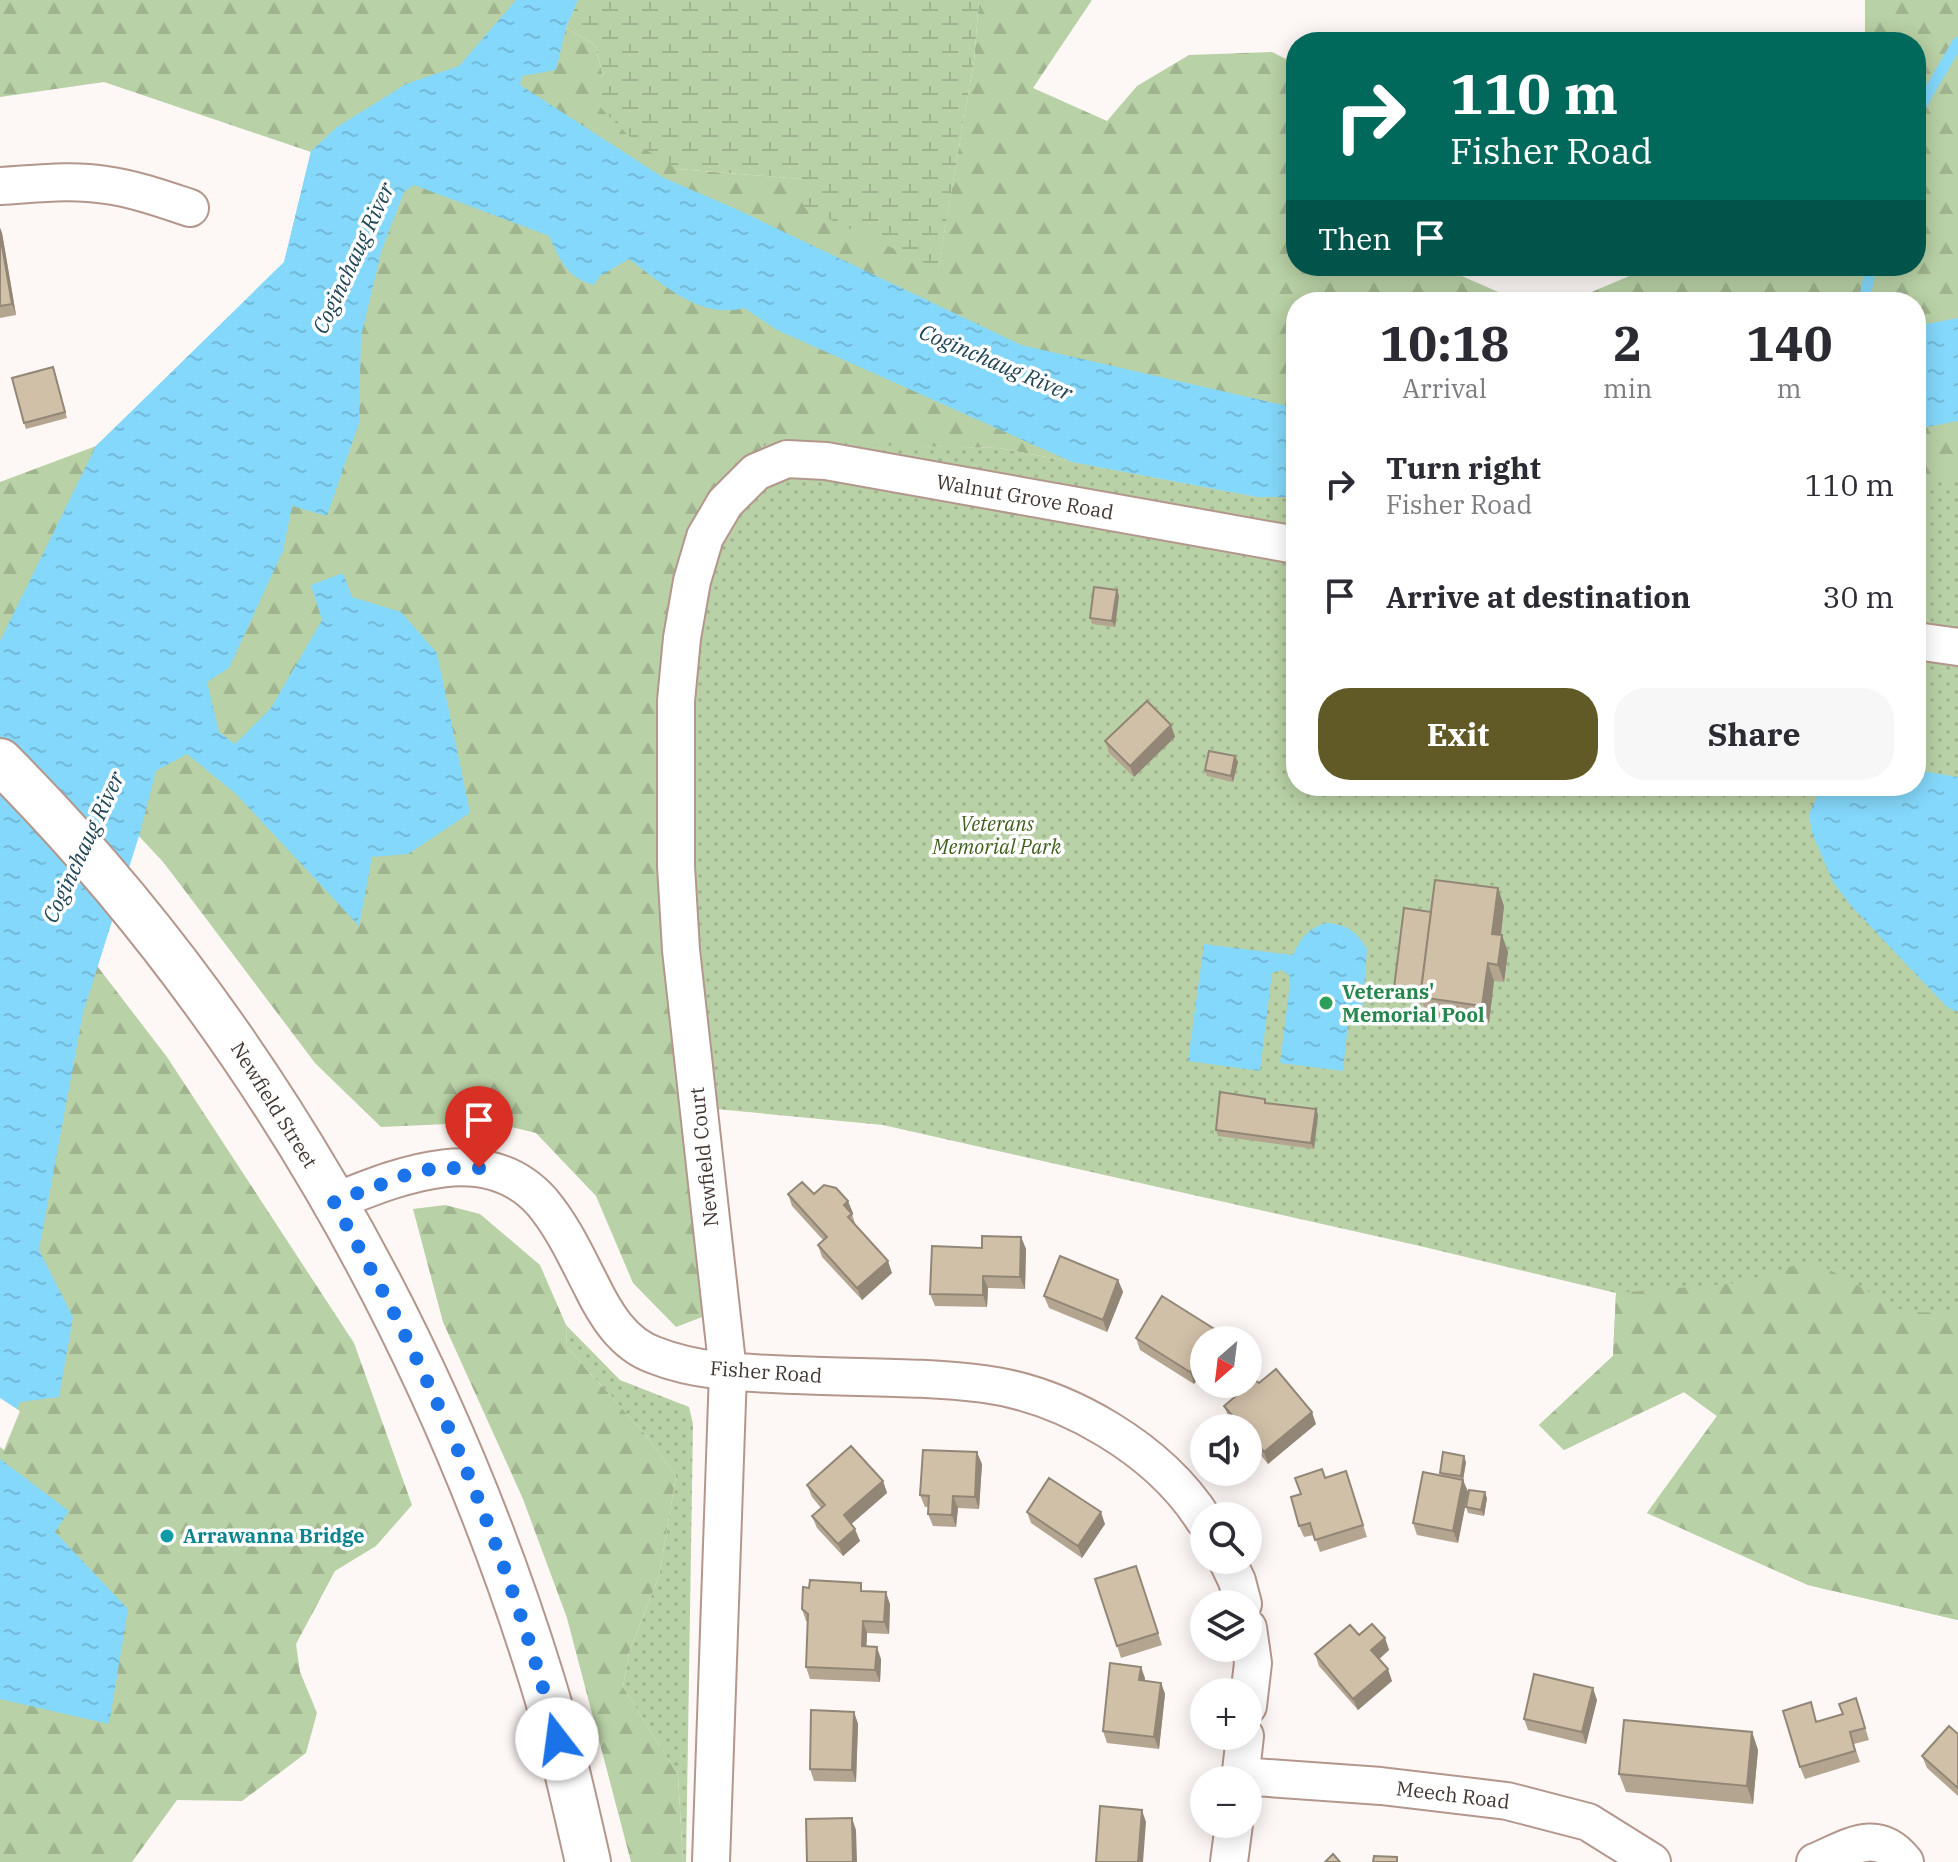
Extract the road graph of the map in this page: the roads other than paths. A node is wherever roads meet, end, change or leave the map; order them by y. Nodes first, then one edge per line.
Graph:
1 (0, 186) edge
2 (190, 208) dead end
3 (756, 472) joint
4 (1286, 543) edge
5 (1926, 642) edge
6 (1958, 647) edge
7 (0, 761) edge
8 (334, 1202) junction
9 (728, 1372) junction
10 (1190, 1503) edge
11 (1262, 1779) edge
12 (1232, 1838) edge
13 (588, 1862) edge
14 (711, 1862) edge
15 (1229, 1862) edge
16 (1652, 1862) edge
17 (1815, 1862) edge
18 (1905, 1862) edge

1 - 2 street
3 - 4 street, Walnut Grove Road
3 - 9 street, Newfield Court
5 - 6 street
7 - 8 main road, Newfield Street
8 - 9 street, Fisher Road
8 - 13 main road, Newfield Street
9 - 10 street, Fisher Road
9 - 14 street, Newfield Court
11 - 16 street, Meech Road
12 - 15 street
17 - 18 street

